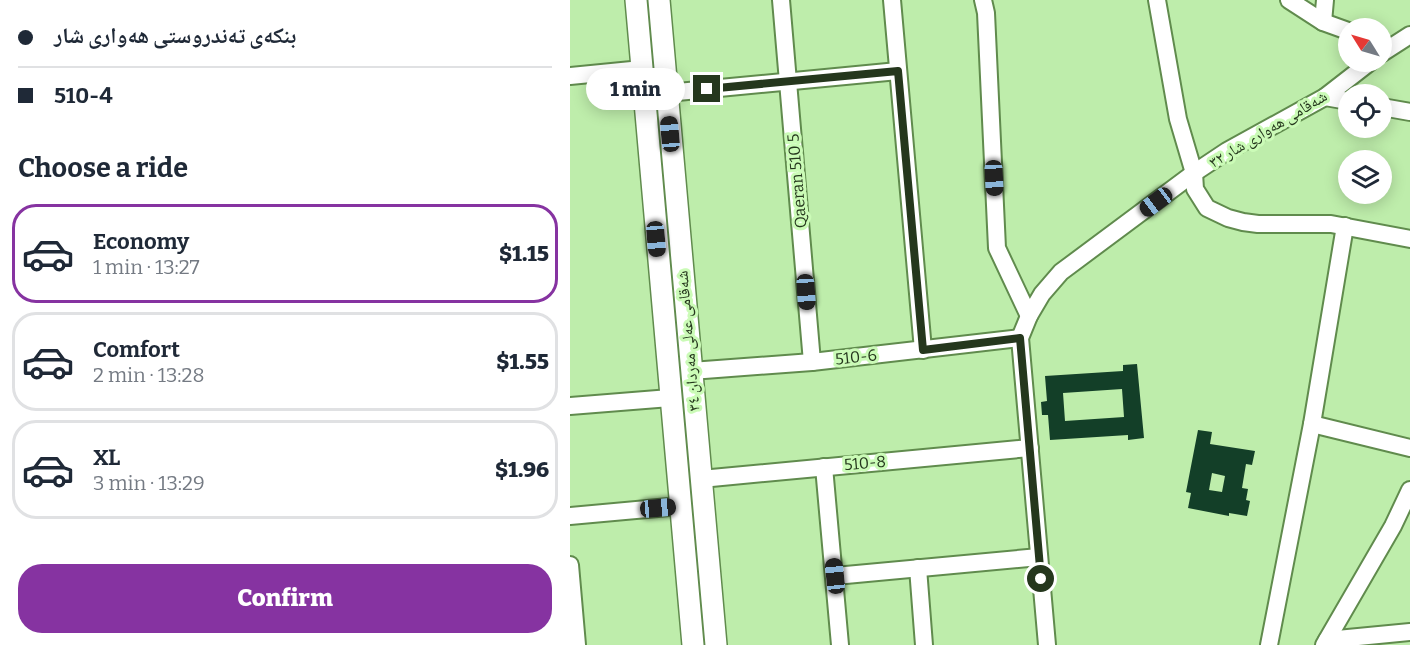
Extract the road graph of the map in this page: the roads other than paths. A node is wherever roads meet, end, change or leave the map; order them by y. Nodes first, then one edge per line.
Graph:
1 (636, 0) edge
2 (659, 0) edge
3 (781, 0) edge
4 (892, 0) edge
5 (984, 0) edge
6 (1157, 0) edge
7 (1289, 0) edge
8 (1325, 0) edge
9 (1323, 22) junction
10 (1338, 27) edge
11 (1410, 34) edge
12 (1392, 44) edge
13 (642, 69) junction
14 (898, 71) junction
15 (1357, 72) edge
16 (570, 76) edge
17 (789, 81) junction
18 (667, 93) junction
19 (1325, 96) junction
20 (1338, 99) edge
21 (1392, 109) edge
22 (1410, 112) edge
23 (1194, 173) junction
24 (1346, 226) junction
25 (679, 237) junction
26 (656, 239) junction
27 (1410, 239) edge
28 (1029, 316) junction
29 (1020, 338) junction
30 (923, 350) junction
31 (812, 362) junction
32 (691, 371) junction
33 (670, 398) junction
34 (570, 406) edge
35 (1312, 424) junction
36 (1030, 448) junction
37 (1410, 448) edge
38 (824, 467) junction
39 (700, 479) junction
40 (1410, 490) edge
41 (680, 506) junction
42 (570, 516) edge
43 (1410, 524) edge
44 (1393, 526) junction
45 (1039, 557) junction
46 (570, 564) edge
47 (918, 568) junction
48 (835, 576) junction
49 (573, 627) edge
50 (1410, 632) edge
51 (1375, 640) edge
52 (1325, 642) edge
53 (577, 645) edge
54 (693, 645) edge
55 (716, 645) edge
56 (840, 645) edge
57 (924, 645) edge
58 (1047, 645) edge
59 (1269, 645) edge

1 - 13 main road, شەقامی عەلی مەردان ٣٤
2 - 18 main road, شەقامی عەلی مەردان ٣٤
3 - 17 street, Qaeran 510 5
4 - 14 street
5 - 28 street
6 - 23 street
7 - 9 street
8 - 9 street
9 - 10 street
11 - 12 street
13 - 16 street
13 - 26 main road, شەقامی عەلی مەردان ٣٤
14 - 17 street
14 - 30 street
15 - 19 street, شەقامی هەواری شار ٣٢
17 - 18 street
17 - 31 street, Qaeran 510 5
18 - 25 main road, شەقامی عەلی مەردان ٣٤
19 - 20 street
19 - 23 street, شەقامی هەواری شار ٣٢
21 - 22 street
23 - 24 street
23 - 28 street, شەقامی هەواری شار ٣٢
24 - 27 street
24 - 35 street
25 - 26 main road
25 - 32 main road, شەقامی عەلی مەردان ٣٤
26 - 33 main road, شەقامی عەلی مەردان ٣٤
28 - 29 street, شەقامی هەواری شار ٣٢
29 - 30 street, 510-6
29 - 36 street
30 - 31 street, 510-6
31 - 32 street, 510-6
32 - 39 main road, شەقامی عەلی مەردان ٣٤
33 - 34 street
33 - 41 main road, شەقامی عەلی مەردان ٣٤
35 - 37 street
35 - 59 street
36 - 38 street, 510-8
36 - 45 street
38 - 39 street, 510-8
38 - 48 street
39 - 55 main road, شەقامی عەلی مەردان ٣٤
40 - 44 street
41 - 42 street
41 - 54 main road, شەقامی عەلی مەردان ٣٤
43 - 44 street
44 - 52 street
45 - 47 street
45 - 58 street
46 - 49 street
47 - 48 street
47 - 57 street
48 - 56 street
49 - 53 street
50 - 51 street
51 - 52 street

